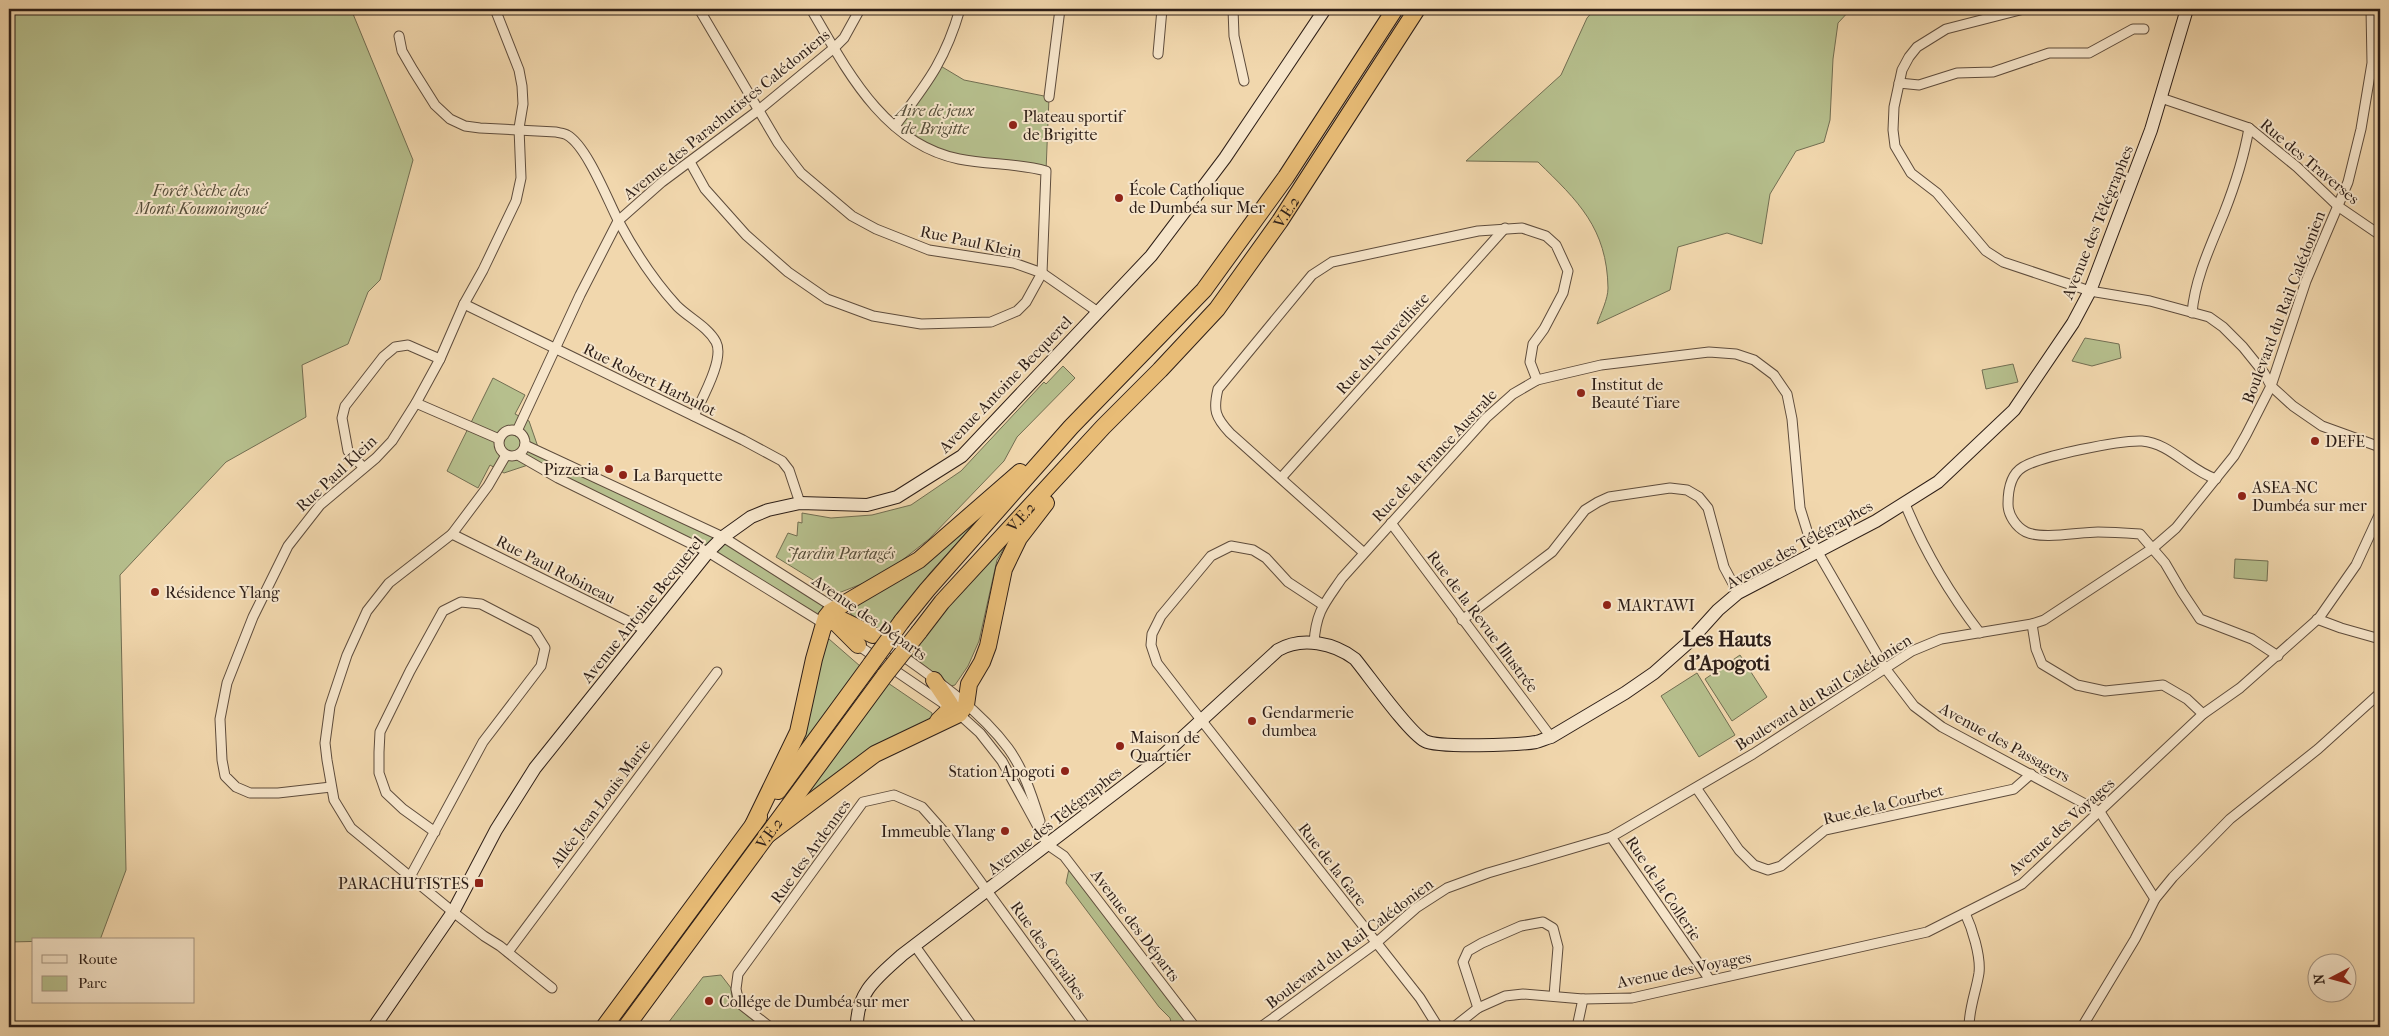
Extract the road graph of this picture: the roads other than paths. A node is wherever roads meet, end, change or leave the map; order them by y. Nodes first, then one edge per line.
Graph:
1 (495, 9) edge
2 (699, 9) edge
3 (811, 9) edge
4 (860, 9) edge
5 (960, 9) edge
6 (1060, 9) edge
7 (1162, 9) edge
8 (1234, 9) edge
9 (1325, 9) edge
10 (1395, 9) edge
11 (1417, 9) edge
12 (2024, 9) edge
13 (2187, 9) edge
14 (2371, 9) edge
15 (2144, 29) dead end
16 (399, 36) dead end
17 (834, 48) junction
18 (1158, 54) dead end
19 (2376, 63) edge
20 (1244, 81) dead end
21 (1899, 83) junction
22 (1050, 97) dead end
23 (2161, 98) junction
24 (760, 109) junction
25 (895, 126) junction
26 (519, 128) junction
27 (2249, 128) junction
28 (690, 162) junction
29 (2339, 207) junction
30 (618, 221) junction
31 (1505, 228) junction
32 (2380, 235) edge
33 (1042, 273) junction
34 (2090, 291) junction
35 (464, 304) junction
36 (1098, 312) junction
37 (2192, 313) junction
38 (556, 349) junction
39 (440, 359) junction
40 (1537, 380) junction
41 (2271, 386) junction
42 (416, 402) junction
43 (694, 416) junction
44 (1103, 427) junction
45 (1071, 428) junction
46 (517, 431) junction
47 (499, 439) junction
48 (525, 445) junction
49 (2380, 447) edge
50 (506, 455) junction
51 (518, 455) junction
52 (363, 467) junction
53 (1281, 478) junction
54 (2216, 479) junction
55 (800, 503) junction
56 (1905, 504) junction
57 (2380, 513) edge
58 (1391, 523) junction
59 (452, 534) junction
60 (723, 537) junction
61 (2153, 548) junction
62 (1817, 550) junction
63 (708, 552) junction
64 (1363, 552) junction
65 (1738, 593) junction
66 (1323, 605) junction
67 (831, 617) junction
68 (2317, 619) junction
69 (1462, 620) junction
70 (2032, 624) junction
71 (646, 630) junction
72 (1980, 633) junction
73 (873, 635) joint
74 (2380, 639) edge
75 (1314, 643) junction
76 (858, 645) joint
77 (2278, 656) junction
78 (1885, 668) junction
79 (716, 672) dead end
80 (931, 687) junction
81 (2380, 693) edge
82 (956, 705) junction
83 (2203, 714) junction
84 (1203, 720) junction
85 (1551, 737) junction
86 (2031, 774) junction
87 (331, 787) junction
88 (1696, 789) junction
89 (2100, 812) junction
90 (753, 825) junction
91 (435, 832) junction
92 (766, 836) junction
93 (1612, 837) junction
94 (1048, 845) junction
95 (410, 878) junction
96 (988, 891) junction
97 (2155, 899) junction
98 (452, 912) junction
99 (1965, 913) junction
100 (1376, 944) junction
101 (915, 946) junction
102 (508, 952) junction
103 (1710, 980) junction
104 (552, 988) dead end
105 (1554, 996) junction
106 (1584, 999) junction
107 (1478, 1008) junction
108 (374, 1027) edge
109 (604, 1027) edge
110 (626, 1027) edge
111 (770, 1027) edge
112 (857, 1027) edge
113 (973, 1027) edge
114 (1086, 1027) edge
115 (1195, 1027) edge
116 (1261, 1027) edge
117 (1438, 1027) edge
118 (1454, 1027) edge
119 (1577, 1027) edge
120 (1968, 1027) edge
121 (2082, 1027) edge

1 - 26 street, Rue Paul Klein
2 - 24 street, Rue Paul Klein
3 - 17 street
4 - 17 street, Avenue des Parachutistes Calédoniens
5 - 25 street
6 - 22 street
7 - 18 street
8 - 20 street
9 - 36 street, Avenue Antoine Becquerel
10 - 45 highway, V.E.2
11 - 44 highway, V.E.2
12 - 21 street
13 - 23 street, Avenue des Télégraphes
14 - 19 street, Boulevard du Rail Calédonien
15 - 21 street
16 - 26 street
17 - 24 street, Avenue des Parachutistes Calédoniens
17 - 25 street
19 - 29 street, Boulevard du Rail Calédonien
21 - 34 street
23 - 27 street, Rue des Traverses
23 - 34 street, Avenue des Télégraphes
24 - 28 street, Avenue des Parachutistes Calédoniens
24 - 33 street, Rue Paul Klein
25 - 33 street
26 - 30 street
26 - 35 street, Rue Paul Klein
27 - 29 street, Rue des Traverses
27 - 37 street
28 - 30 street, Avenue des Parachutistes Calédoniens
28 - 33 street
29 - 32 street, Rue des Traverses
29 - 41 street, Boulevard du Rail Calédonien
30 - 38 street, Avenue des Parachutistes Calédoniens
30 - 43 street
31 - 40 street
31 - 53 street, Rue du Nouvelliste
31 - 53 street
33 - 36 street, Rue Paul Klein
34 - 37 street
34 - 56 street, Avenue des Télégraphes
35 - 38 street, Rue Robert Harbulot
35 - 39 street, Rue Paul Klein
36 - 55 street, Avenue Antoine Becquerel
37 - 41 street
38 - 43 street, Rue Robert Harbulot
38 - 46 street, Avenue des Parachutistes Calédoniens
39 - 42 street, Rue Paul Klein
39 - 52 street
40 - 58 street, Rue de la France Australe
40 - 62 street, Rue de la France Australe
41 - 49 street
41 - 54 street, Boulevard du Rail Calédonien
42 - 47 street
42 - 52 street, Rue Paul Klein
43 - 55 street, Rue Robert Harbulot
44 - 82 highway
44 - 92 highway, V.E.2, bridge
45 - 67 highway
45 - 90 highway, V.E.2, bridge
46 - 47 street
46 - 48 street
47 - 50 street
48 - 51 street
48 - 60 street, Avenue des Départs
50 - 51 street
50 - 59 street
51 - 63 street, Avenue des Départs
52 - 87 street, Rue Paul Klein
53 - 64 street
54 - 61 street, Boulevard du Rail Calédonien
54 - 61 street
55 - 60 street, Avenue Antoine Becquerel
56 - 62 street, Avenue des Télégraphes
56 - 72 street
57 - 68 street, Avenue des Voyages
58 - 64 street, Rue de la France Australe
58 - 69 street, Rue de la Revue Illustrée
59 - 71 street, Rue Paul Robineau
59 - 87 street
60 - 63 street, Avenue Antoine Becquerel
60 - 67 street, Avenue des Départs
61 - 70 street, Boulevard du Rail Calédonien
61 - 77 street
62 - 65 street, Avenue des Télégraphes
62 - 78 street, Avenue des Passagers
63 - 67 street, Avenue des Départs
63 - 71 street, Avenue Antoine Becquerel
64 - 66 street, Rue de la France Australe
65 - 69 street
65 - 85 street, Avenue des Télégraphes
66 - 75 street, Rue de la France Australe
66 - 84 street, Rue de la Gare
67 - 73 highway
67 - 76 highway
67 - 90 highway
68 - 74 street
68 - 77 street, Avenue des Voyages
69 - 85 street, Rue de la Revue Illustrée
70 - 72 street, Boulevard du Rail Calédonien
70 - 83 street
71 - 98 street, Avenue Antoine Becquerel
72 - 78 street, Boulevard du Rail Calédonien
73 - 80 street, Avenue des Départs
75 - 84 street, Avenue des Télégraphes
75 - 85 street, Avenue des Télégraphes
76 - 80 street, Avenue des Départs
77 - 83 street, Avenue des Voyages
78 - 86 street, Avenue des Passagers
78 - 88 street, Boulevard du Rail Calédonien
79 - 102 street, Allée Jean-Louis Marie
80 - 82 highway
81 - 97 street
82 - 92 highway
82 - 94 street, Avenue des Départs
83 - 89 street, Avenue des Voyages
84 - 94 street, Avenue des Télégraphes
84 - 100 street, Rue de la Gare
86 - 88 street, Rue de la Courbet
86 - 89 street, Avenue des Passagers
87 - 95 street
88 - 93 street, Boulevard du Rail Calédonien
89 - 97 street, Avenue des Passagers
89 - 99 street, Avenue des Voyages
90 - 109 highway, V.E.2
91 - 91 street
91 - 95 street
92 - 110 highway, V.E.2
93 - 100 street, Boulevard du Rail Calédonien
93 - 103 street, Rue de la Collerie
94 - 96 street, Avenue des Télégraphes
94 - 115 street, Avenue des Départs
95 - 98 street
96 - 101 street, Avenue des Télégraphes
96 - 111 street, Rue des Ardennes
96 - 114 street, Rue des Caraibes
97 - 121 street
98 - 102 street
98 - 108 street, Avenue Antoine Becquerel
99 - 103 street, Avenue des Voyages
99 - 120 street
100 - 116 street, Boulevard du Rail Calédonien
100 - 117 street, Rue de la Gare
101 - 112 street, Avenue des Télégraphes
101 - 113 street
102 - 104 street
103 - 106 street, Avenue des Voyages
105 - 106 street, Avenue des Voyages
105 - 107 street, Avenue des Voyages
105 - 107 street
106 - 119 street
107 - 118 street, Avenue des Voyages

